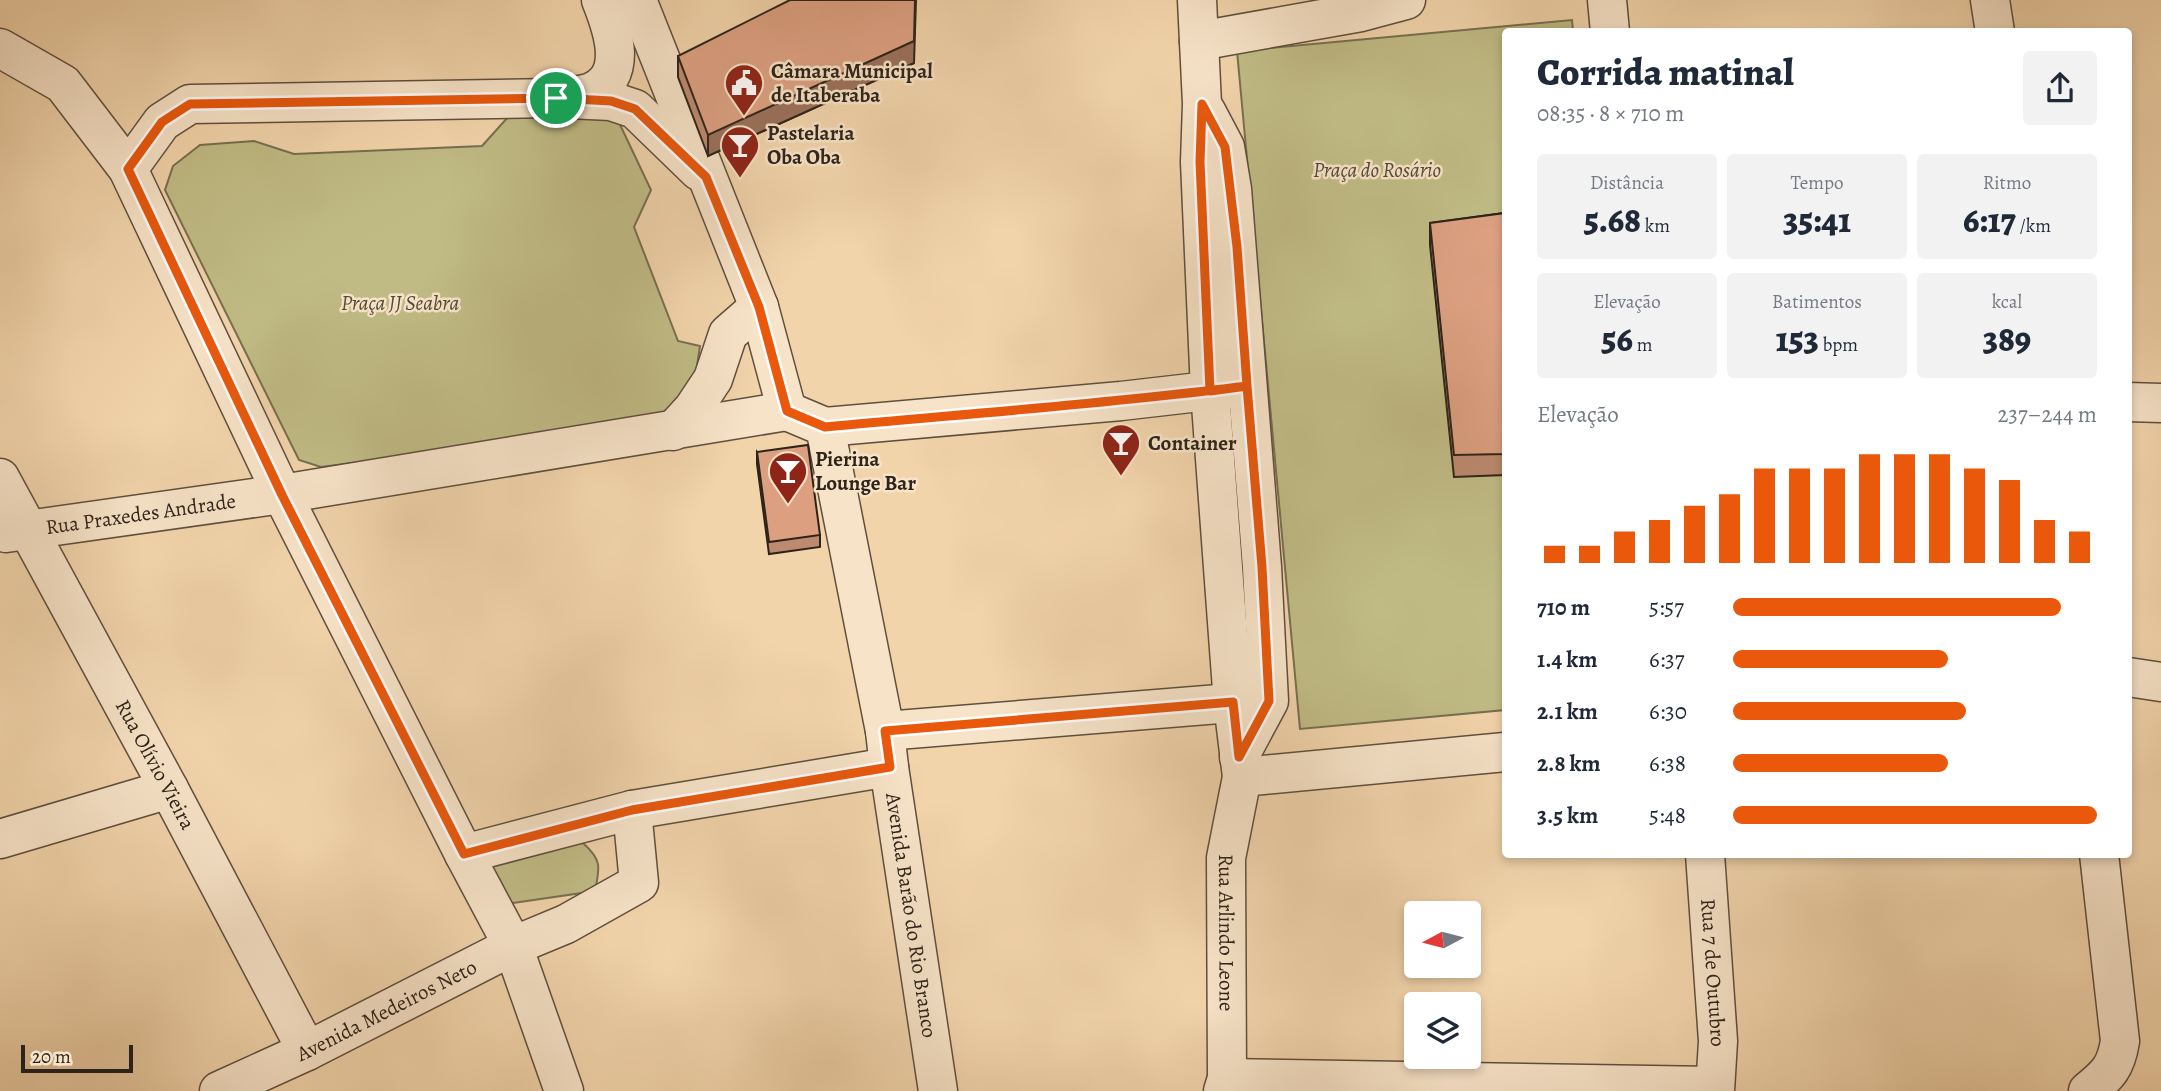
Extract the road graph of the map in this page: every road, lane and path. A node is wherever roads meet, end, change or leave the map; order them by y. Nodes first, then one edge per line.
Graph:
1 (1197, 0) edge
2 (1406, 0) edge
3 (1607, 0) edge
4 (1990, 0) edge
5 (615, 4) edge
6 (1610, 28) edge
7 (1994, 28) edge
8 (1199, 41) junction
9 (1, 52) edge
10 (556, 98) junction
11 (128, 169) junction
12 (706, 177) junction
13 (759, 307) junction
14 (1228, 389) junction
15 (2132, 402) edge
16 (2161, 403) edge
17 (787, 411) junction
18 (825, 427) junction
19 (673, 431) junction
20 (0, 478) edge
21 (282, 495) junction
22 (14, 532) edge
23 (2132, 678) edge
24 (2161, 682) edge
25 (1251, 701) junction
26 (887, 749) junction
27 (1502, 752) edge
28 (1241, 767) junction
29 (169, 789) junction
30 (632, 810) junction
31 (0, 839) edge
32 (464, 854) junction
33 (1705, 858) edge
34 (2099, 858) edge
35 (513, 946) junction
36 (307, 1051) junction
37 (1225, 1084) edge
38 (1714, 1088) edge
39 (219, 1091) edge
40 (564, 1091) edge
41 (938, 1091) edge
42 (2088, 1091) edge

1 - 8 street
2 - 8 street
3 - 6 street
4 - 7 street
5 - 10 street
5 - 12 street
8 - 14 street
9 - 11 street
10 - 11 street
10 - 12 street
11 - 21 street
12 - 13 street
13 - 17 street
13 - 19 street
14 - 18 street
14 - 25 street
15 - 16 street
17 - 18 street
17 - 19 street
18 - 26 street, Avenida Barão do Rio Branco
19 - 21 street
20 - 22 street, Rua Olívio Vieira
21 - 22 street, Rua Praxedes Andrade
21 - 32 street
22 - 29 street, Rua Olívio Vieira
23 - 24 street
25 - 26 street
25 - 28 street
26 - 30 street
26 - 41 street, Avenida Barão do Rio Branco
27 - 28 street
28 - 37 street, Rua Arlindo Leone
29 - 31 street
29 - 36 street, Rua Olívio Vieira
30 - 32 street
30 - 35 street, Avenida Medeiros Neto
32 - 35 street
33 - 38 street, Rua 7 de Outubro
34 - 42 street
35 - 36 street, Avenida Medeiros Neto
35 - 40 street
36 - 39 street, Avenida Medeiros Neto
37 - 38 street

